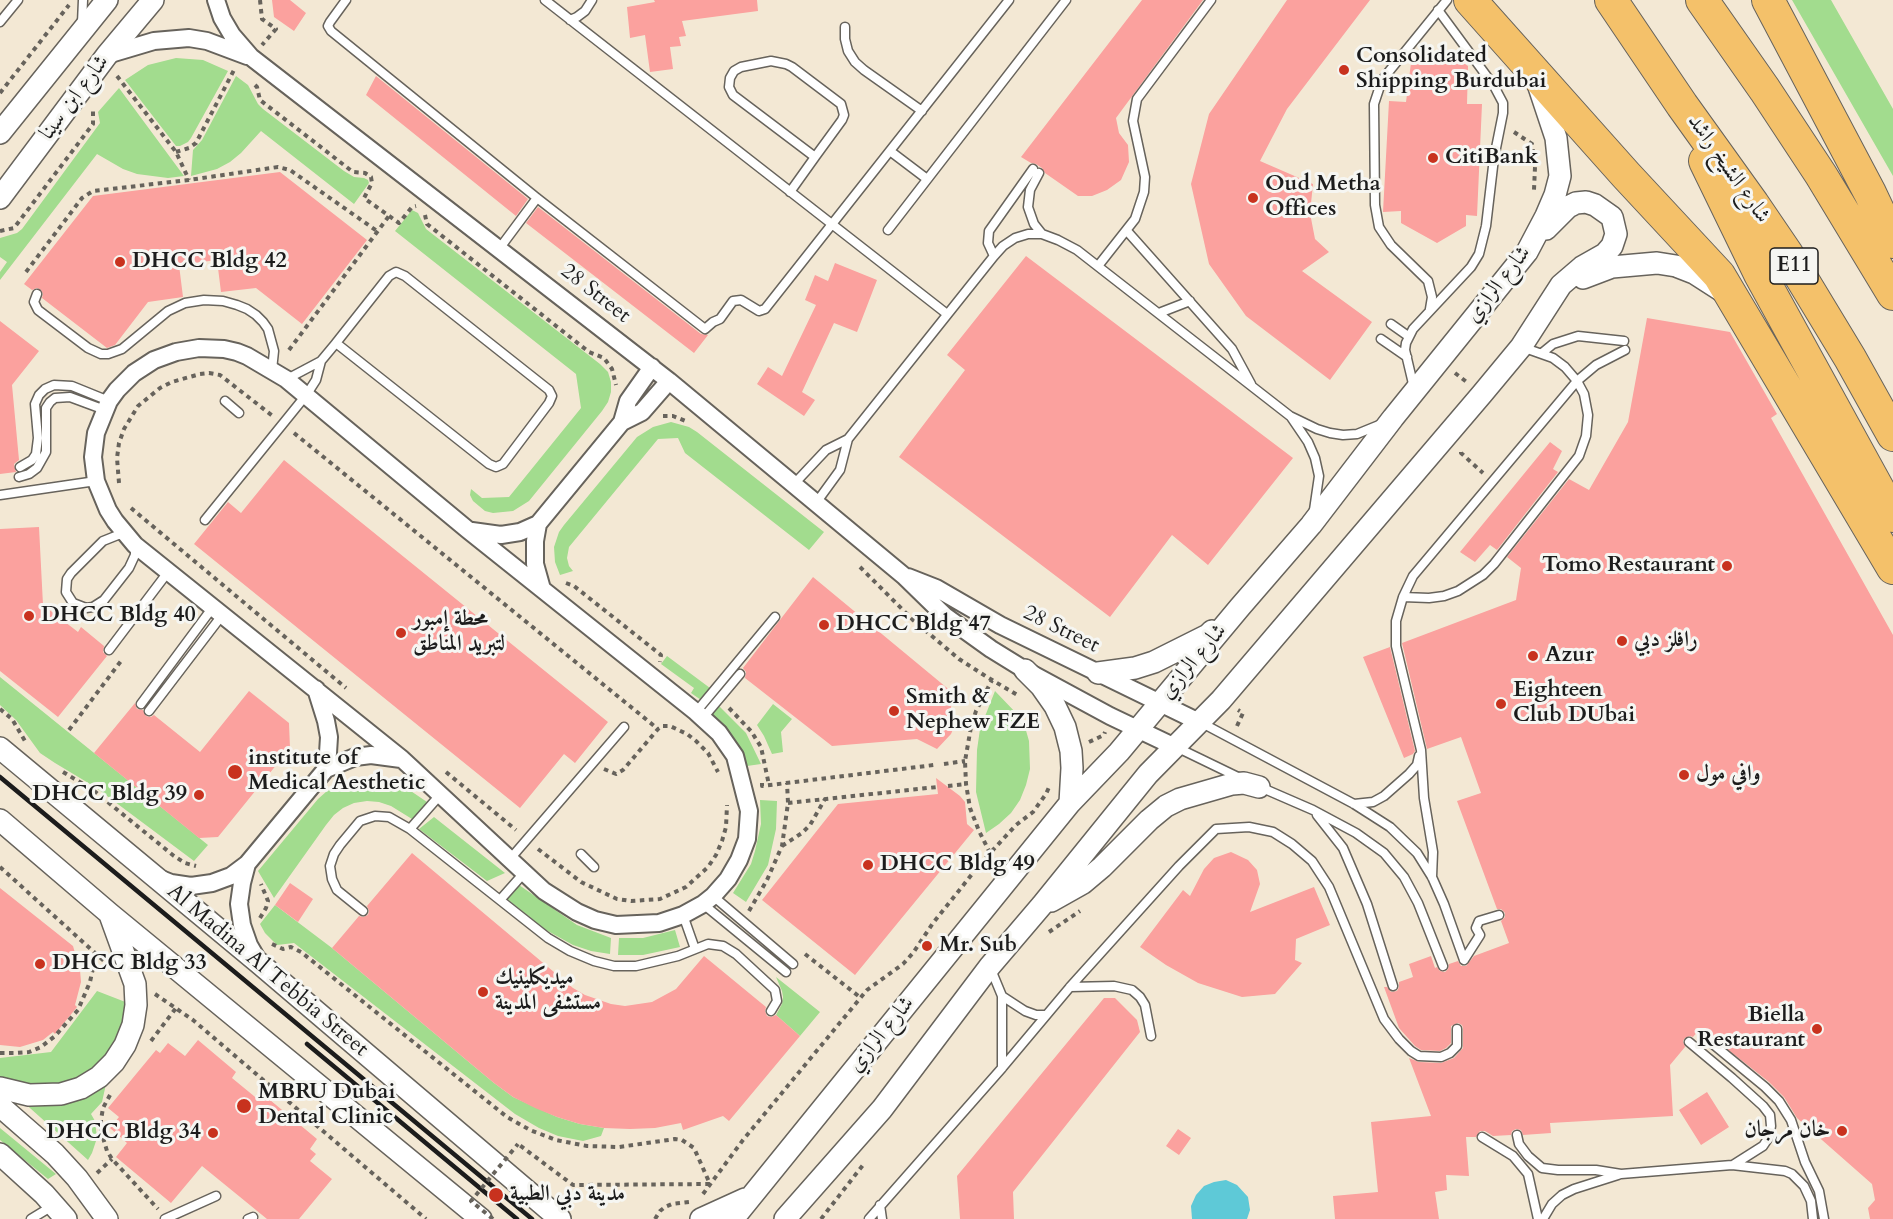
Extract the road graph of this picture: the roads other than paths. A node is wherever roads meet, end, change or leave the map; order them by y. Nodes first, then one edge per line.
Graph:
1 (18, 0) edge
2 (83, 0) edge
3 (107, 0) edge
4 (137, 0) edge
5 (153, 0) edge
6 (216, 0) edge
7 (346, 0) edge
8 (545, 0) edge
9 (592, 0) edge
10 (1009, 0) edge
11 (1053, 0) edge
12 (1211, 0) edge
13 (1447, 0) edge
14 (1470, 0) edge
15 (1611, 0) edge
16 (1702, 0) edge
17 (1768, 0) edge
18 (1064, 3) edge
19 (1438, 10) junction
20 (570, 20) junction
21 (0, 22) edge
22 (845, 27) dead end
23 (81, 34) junction
24 (108, 55) junction
25 (250, 57) junction
26 (1532, 69) junction
27 (90, 79) junction
28 (1682, 105) junction
29 (922, 111) junction
30 (0, 133) edge
31 (890, 151) junction
32 (815, 157) junction
33 (927, 179) junction
34 (790, 192) junction
35 (0, 198) edge
36 (537, 198) junction
37 (832, 224) junction
38 (888, 230) dead end
39 (1126, 231) junction
40 (1042, 234) junction
41 (1893, 242) edge
42 (499, 249) junction
43 (1527, 252) junction
44 (994, 256) junction
45 (1098, 266) junction
46 (37, 294) dead end
47 (1893, 294) edge
48 (1554, 296) junction
49 (1190, 301) junction
50 (1736, 301) junction
51 (1430, 309) junction
52 (1159, 313) junction
53 (947, 314) junction
54 (1391, 324) dead end
55 (1408, 336) junction
56 (1381, 339) dead end
57 (336, 343) junction
58 (1521, 346) junction
59 (1542, 353) junction
60 (1407, 357) junction
61 (321, 362) junction
62 (652, 367) junction
63 (279, 374) junction
64 (669, 381) junction
65 (1577, 381) junction
66 (1252, 386) junction
67 (1415, 391) junction
68 (307, 394) junction
69 (225, 401) dead end
70 (107, 406) junction
71 (239, 413) dead end
72 (1290, 416) junction
73 (1393, 418) junction
74 (622, 422) junction
75 (1893, 435) edge
76 (848, 439) junction
77 (20, 466) dead end
78 (19, 477) dead end
79 (96, 481) junction
80 (794, 484) junction
81 (0, 495) edge
82 (816, 502) junction
83 (1893, 516) edge
84 (205, 520) dead end
85 (538, 524) junction
86 (1311, 525) junction
87 (468, 530) junction
88 (131, 540) junction
89 (1893, 568) edge
90 (168, 572) junction
91 (904, 576) junction
92 (542, 589) junction
93 (1403, 597) junction
94 (1240, 607) junction
95 (218, 610) junction
96 (775, 617) dead end
97 (109, 650) dead end
98 (1024, 670) junction
99 (1098, 673) junction
100 (740, 674) dead end
101 (310, 684) junction
102 (1160, 703) junction
103 (141, 704) dead end
104 (149, 711) dead end
105 (699, 715) junction
106 (1199, 722) junction
107 (624, 727) dead end
108 (1138, 729) junction
109 (1175, 747) junction
110 (0, 748) edge
111 (1421, 750) junction
112 (402, 759) junction
113 (326, 769) junction
114 (1260, 787) junction
115 (440, 795) junction
116 (1070, 802) junction
117 (1354, 804) junction
118 (1313, 810) junction
119 (0, 820) edge
120 (410, 829) junction
121 (581, 854) dead end
122 (510, 859) junction
123 (247, 864) junction
124 (594, 867) dead end
125 (524, 873) junction
126 (151, 875) junction
127 (1432, 877) junction
128 (500, 900) junction
129 (708, 900) junction
130 (1042, 905) junction
131 (363, 911) dead end
132 (110, 914) junction
133 (683, 915) junction
134 (1499, 915) dead end
135 (695, 949) junction
136 (259, 963) junction
137 (792, 964) dead end
138 (990, 966) junction
139 (1443, 966) dead end
140 (786, 972) dead end
141 (1393, 986) dead end
142 (1070, 987) junction
143 (1002, 996) junction
144 (771, 1011) dead end
145 (1046, 1015) junction
146 (1457, 1029) dead end
147 (1151, 1036) dead end
148 (1703, 1036) dead end
149 (1689, 1042) dead end
150 (1002, 1068) junction
151 (0, 1088) edge
152 (0, 1106) edge
153 (1517, 1135) dead end
154 (1482, 1137) dead end
155 (0, 1154) edge
156 (1732, 1165) junction
157 (1621, 1174) junction
158 (810, 1191) junction
159 (216, 1196) dead end
160 (751, 1196) junction
161 (880, 1205) junction
162 (698, 1210) edge
163 (60, 1212) edge
164 (166, 1218) edge
165 (564, 1218) edge
166 (31, 1219) edge
167 (97, 1219) edge
168 (107, 1219) edge
169 (481, 1219) edge
170 (733, 1219) edge
171 (785, 1219) edge
172 (794, 1219) edge
173 (869, 1219) edge
174 (882, 1219) edge
175 (1538, 1219) edge
176 (1543, 1219) edge
177 (1813, 1219) edge
178 (1824, 1219) edge

1 - 21 lane
2 - 23 lane
3 - 23 street, شارع ابن سينا
4 - 27 street
5 - 24 street, شارع ابن سينا
6 - 25 street
7 - 36 lane
8 - 20 lane
9 - 20 lane
10 - 29 lane
11 - 18 lane
12 - 39 lane
13 - 19 lane
14 - 26 highway
15 - 28 highway, شارع الشيخ راشد / E11
16 - 47 highway
17 - 41 highway
18 - 33 lane
19 - 51 lane
19 - 51 lane
20 - 34 lane
22 - 29 lane
23 - 30 street, شارع ابن سينا
24 - 25 street
24 - 27 street, شارع ابن سينا
25 - 42 street, 28 Street
26 - 43 street, شارع الرازي
26 - 50 highway
27 - 35 street, شارع ابن سينا
28 - 75 highway, شارع الشيخ راشد / E11
28 - 83 highway
29 - 31 lane
31 - 33 lane
31 - 37 lane
32 - 32 lane
32 - 34 lane
33 - 38 lane
34 - 37 lane
36 - 37 lane
36 - 42 lane
37 - 53 lane
39 - 45 lane
39 - 49 lane
40 - 44 lane
40 - 44 lane
40 - 45 lane
42 - 62 street, 28 Street
43 - 48 street
43 - 67 street, شارع الرازي
44 - 53 lane
45 - 52 lane
46 - 63 lane
48 - 50 street, شارع الرازي
48 - 58 street, شارع الرازي
49 - 52 lane
49 - 66 lane
50 - 89 highway
51 - 55 lane
52 - 66 lane
53 - 76 lane
54 - 55 lane
55 - 60 lane
56 - 60 lane
57 - 57 lane
57 - 61 lane
58 - 59 lane
58 - 106 street, شارع الرازي
59 - 65 lane
59 - 65 lane
60 - 67 lane
61 - 63 lane
61 - 68 lane
62 - 64 street, 28 Street
62 - 74 street
63 - 68 street
63 - 70 street
64 - 74 street
64 - 80 street, 28 Street
65 - 93 lane
65 - 93 lane
66 - 72 lane
67 - 73 street, شارع الرازي
68 - 84 lane
68 - 87 street
69 - 71 lane
70 - 77 lane
70 - 78 lane
70 - 79 street
72 - 73 lane
72 - 86 lane
73 - 86 street, شارع الرازي
74 - 85 street
76 - 80 lane
76 - 82 lane
79 - 81 lane
79 - 88 street
80 - 82 street, 28 Street
82 - 91 street, 28 Street
85 - 87 street
85 - 92 street
86 - 94 street, شارع الرازي
87 - 92 street
88 - 88 lane
88 - 90 street
90 - 95 street
90 - 97 lane
91 - 98 street, 28 Street
91 - 99 street, 28 Street
92 - 105 street
93 - 111 lane
94 - 99 street
94 - 102 street, شارع الرازي
95 - 101 street
95 - 103 lane
95 - 104 lane
96 - 105 lane
98 - 108 street, 28 Street
98 - 116 street
99 - 102 street, 28 Street
100 - 105 lane
101 - 112 street
101 - 113 street
102 - 106 street, 28 Street
102 - 108 street, شارع الرازي
105 - 129 street
106 - 109 street, شارع الرازي
106 - 117 lane
107 - 122 lane
108 - 109 street, 28 Street
108 - 116 street, شارع الرازي
109 - 114 lane
109 - 130 street, شارع الرازي
110 - 126 street, Al Madina Al Tebbia Street
111 - 117 lane
111 - 127 lane
112 - 113 street
112 - 115 street
113 - 123 street
114 - 118 lane
114 - 130 street
115 - 120 lane
115 - 122 street
116 - 160 street, شارع الرازي
117 - 127 lane
118 - 139 lane
118 - 141 lane
119 - 132 street
120 - 128 lane
120 - 131 lane
121 - 124 lane
122 - 125 street
123 - 126 street
123 - 136 street
125 - 128 lane
125 - 133 street
126 - 136 street, Al Madina Al Tebbia Street
127 - 134 lane
128 - 135 lane
129 - 133 street
129 - 137 lane
129 - 140 lane
130 - 138 street, شارع الرازي
132 - 151 street
132 - 169 street
133 - 135 lane
135 - 144 lane
136 - 165 street, Al Madina Al Tebbia Street
138 - 143 lane
138 - 158 street, شارع الرازي
142 - 145 lane
142 - 146 lane
142 - 147 lane
143 - 145 lane
143 - 150 lane
145 - 150 lane
148 - 178 lane
149 - 156 lane
150 - 161 lane
152 - 168 street
153 - 157 lane
154 - 175 lane
155 - 163 street
156 - 157 lane
156 - 177 lane
157 - 176 lane
158 - 171 street, شارع الرازي
158 - 172 street
159 - 164 lane
160 - 162 street
160 - 170 street, شارع الرازي
161 - 173 lane
161 - 174 lane
163 - 166 lane
163 - 167 street

